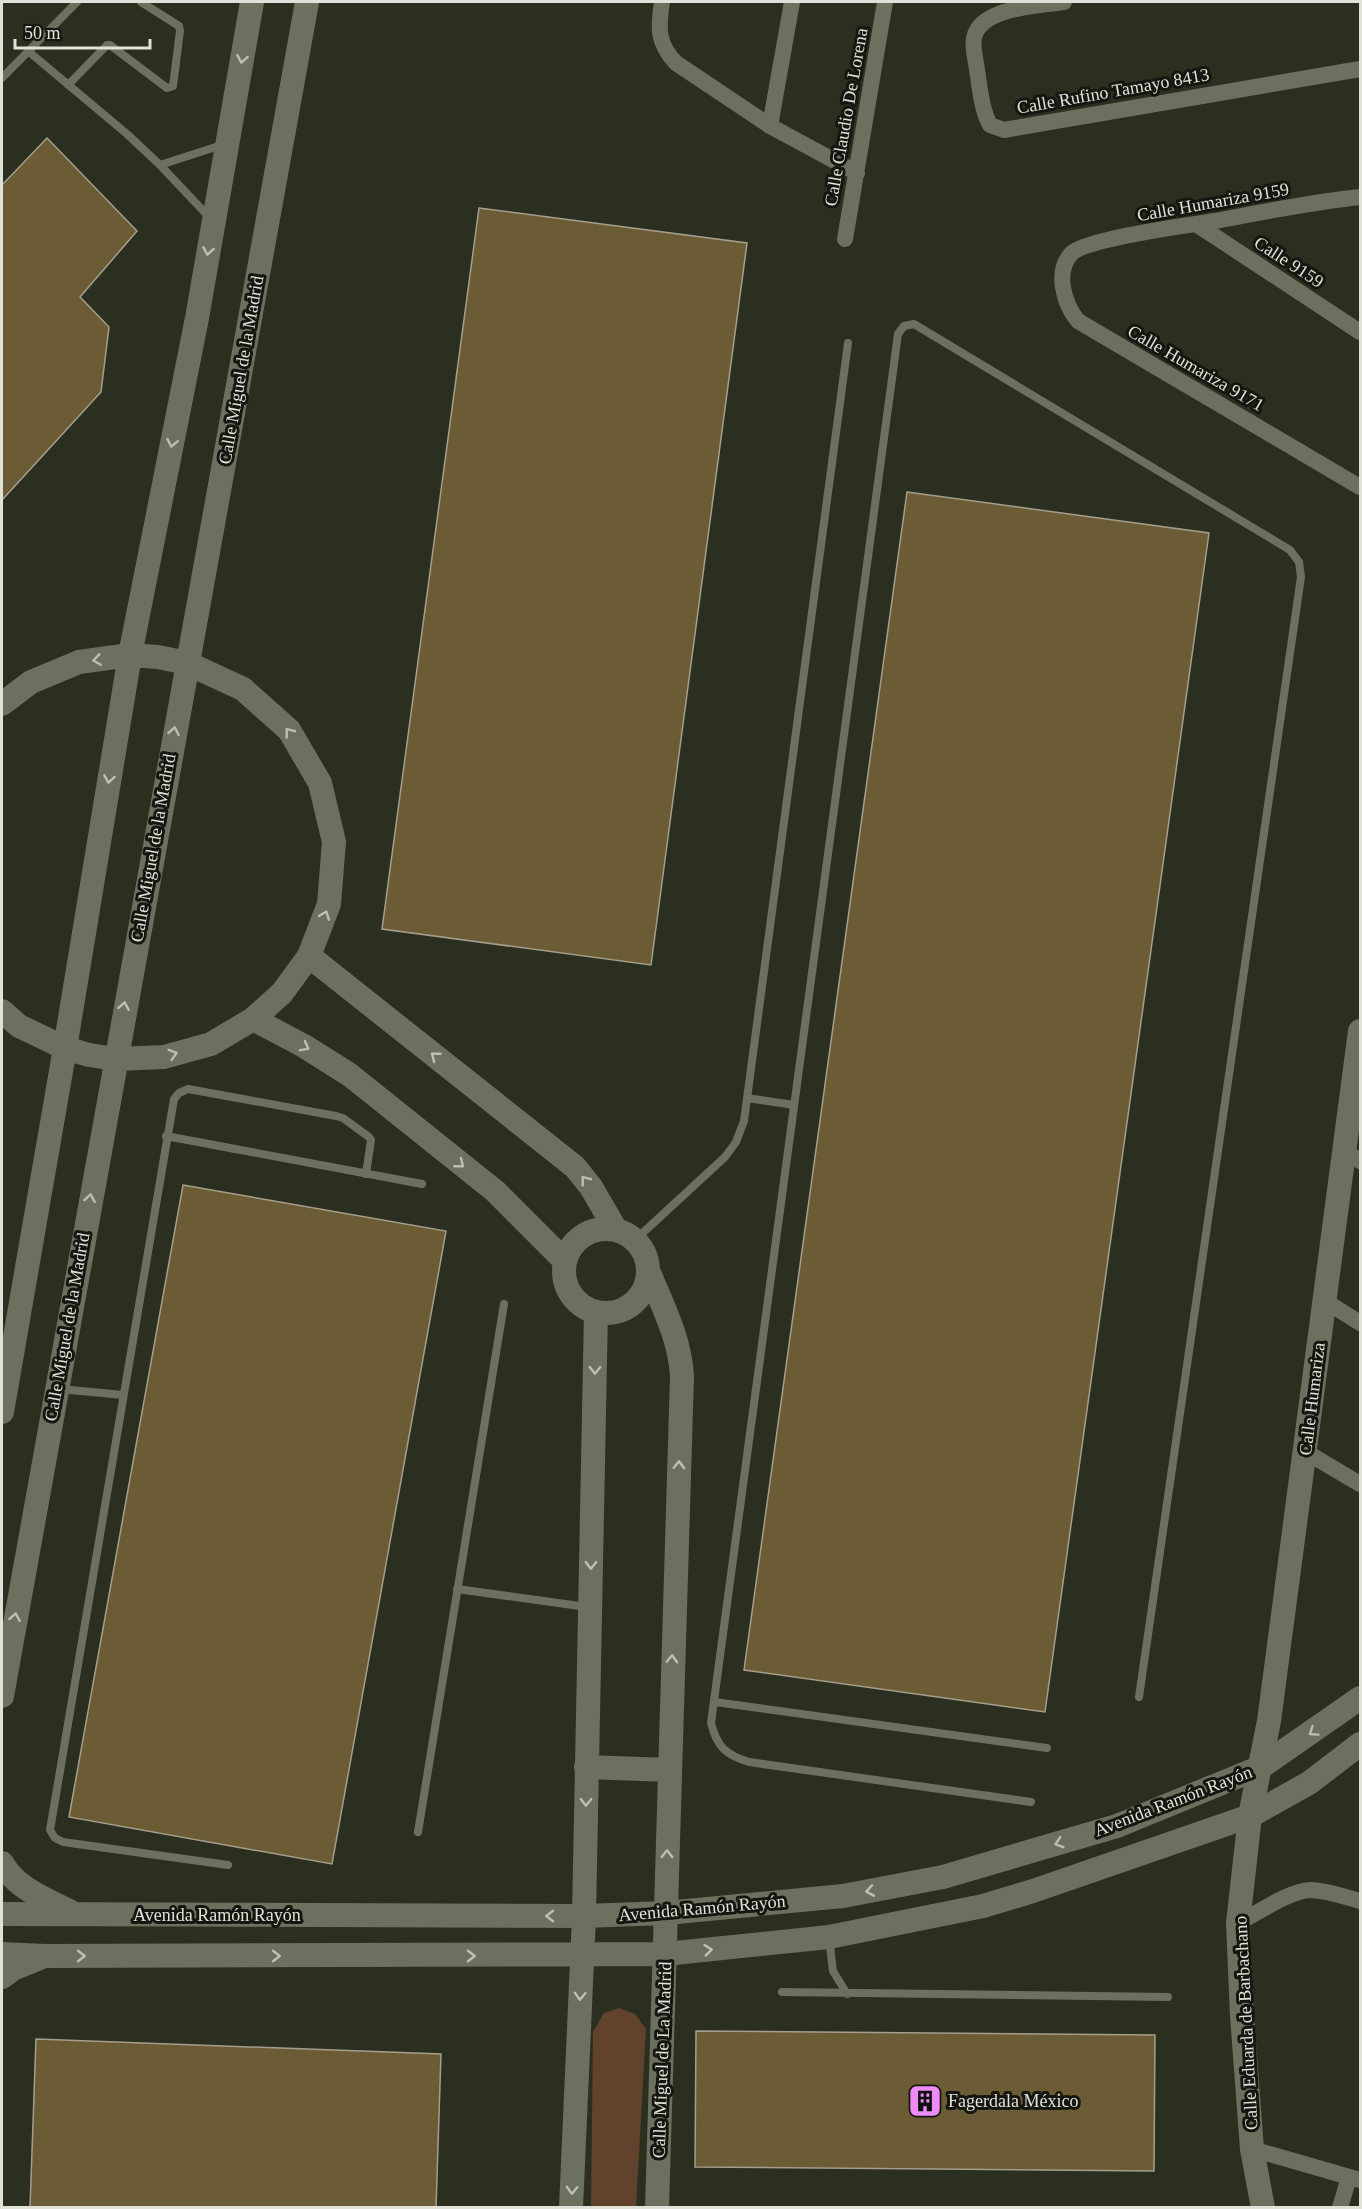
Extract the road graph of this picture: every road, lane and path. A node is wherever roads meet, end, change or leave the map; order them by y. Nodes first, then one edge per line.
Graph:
1 (77, 2) edge
2 (141, 2) edge
3 (252, 2) edge
4 (307, 2) edge
5 (662, 2) edge
6 (792, 2) edge
7 (885, 2) edge
8 (1064, 2) edge
9 (28, 51) junction
10 (1360, 69) edge
11 (2, 78) edge
12 (68, 85) junction
13 (770, 126) junction
14 (227, 143) junction
15 (160, 165) junction
16 (857, 173) junction
17 (1360, 197) edge
18 (213, 221) junction
19 (1196, 224) junction
20 (844, 239) dead end
21 (1074, 251) joint
22 (1360, 332) edge
23 (848, 343) dead end
24 (1360, 487) edge
25 (130, 656) junction
26 (187, 663) junction
27 (2, 704) edge
28 (309, 956) junction
29 (2, 1011) edge
30 (253, 1019) junction
31 (1360, 1031) edge
32 (65, 1048) junction
33 (115, 1059) junction
34 (747, 1098) junction
35 (795, 1106) junction
36 (166, 1136) junction
37 (1353, 1156) edge
38 (366, 1174) junction
39 (422, 1184) dead end
40 (626, 1235) junction
41 (565, 1261) junction
42 (648, 1270) junction
43 (1325, 1301) junction
44 (504, 1304) dead end
45 (596, 1312) junction
46 (1360, 1323) edge
47 (56, 1388) junction
48 (123, 1395) junction
49 (2, 1412) edge
50 (1306, 1452) junction
51 (1360, 1484) edge
52 (457, 1589) junction
53 (590, 1608) junction
54 (2, 1696) edge
55 (1139, 1697) dead end
56 (1360, 1698) edge
57 (714, 1702) junction
58 (1360, 1744) edge
59 (1047, 1748) dead end
60 (586, 1767) junction
61 (1261, 1767) junction
62 (669, 1770) junction
63 (1031, 1802) dead end
64 (1250, 1816) junction
65 (418, 1832) dead end
66 (2, 1863) edge
67 (228, 1865) dead end
68 (1360, 1901) edge
69 (666, 1913) junction
70 (2, 1914) edge
71 (77, 1915) junction
72 (584, 1916) junction
73 (1238, 1923) junction
74 (829, 1937) junction
75 (2, 1954) edge
76 (665, 1954) junction
77 (45, 1956) junction
78 (581, 1956) junction
79 (2, 1977) edge
80 (782, 1992) dead end
81 (847, 1994) junction
82 (1168, 1997) dead end
83 (1252, 2149) junction
84 (1355, 2179) edge
85 (572, 2208) edge
86 (657, 2208) edge
87 (1263, 2208) edge
88 (1340, 2208) edge

1 - 9 lane
2 - 12 lane
3 -> 14 main road
4 - 26 main road, Calle Miguel de la Madrid
5 - 13 street
6 - 13 street
7 - 16 street, Calle Claudio De Lorena
8 - 10 street, Calle Rufino Tamayo 8413
9 - 11 lane
9 - 12 lane
12 - 15 lane
13 - 16 street
14 - 15 lane
14 - 18 main road
15 - 18 lane
16 - 20 street, Calle Claudio De Lorena
17 - 19 street, Calle Humariza 9159
18 -> 25 main road
19 - 21 street, Calle Humariza 9159
19 - 22 street, Calle 9159
21 - 24 street, Calle Humariza 9171
23 - 34 lane
25 - 26 main road
25 -> 27 main road
25 -> 32 main road
28 -> 26 main road
33 -> 26 main road, Calle Miguel de la Madrid
28 - 30 main road
40 -> 28 main road
29 - 32 main road
33 -> 30 main road
30 -> 41 main road
31 - 37 main road, Calle Humariza
32 - 33 main road
32 - 49 main road
47 -> 33 main road, Calle Miguel de la Madrid
34 - 35 lane
34 - 40 lane
35 - 55 lane
35 - 57 lane
36 - 38 lane
36 - 38 lane
36 - 48 lane
37 - 43 main road, Calle Humariza
38 - 39 lane
40 - 41 main road
40 - 42 main road
41 - 45 main road
42 - 45 main road
62 -> 42 main road, Calle Miguel de La Madrid
43 - 46 street
43 - 50 main road, Calle Humariza
44 - 52 lane
45 -> 53 main road
47 - 48 lane
54 -> 47 main road, Calle Miguel de la Madrid
48 - 67 lane
50 - 51 street
50 - 61 main road, Calle Humariza
52 - 53 lane
52 - 65 lane
53 - 60 main road
56 -> 61 main road, Avenida Ramón Rayón
57 - 59 lane
57 - 63 lane
58 - 64 main road, Avenida Ramón Rayón
60 - 62 main road
60 -> 72 main road
61 - 64 main road, Calle Eduarda de Barbachano
61 -> 69 main road, Avenida Ramón Rayón
69 -> 62 main road, Calle Miguel de La Madrid
64 - 73 main road, Calle Eduarda de Barbachano
64 - 74 main road, Avenida Ramón Rayón
66 - 71 main road
68 - 73 street
69 - 72 main road, Avenida Ramón Rayón
69 - 76 main road, Calle Miguel de La Madrid
70 - 71 main road, Avenida Ramón Rayón
72 -> 71 main road, Avenida Ramón Rayón
72 - 78 main road
73 - 83 main road, Calle Eduarda de Barbachano
76 -> 74 main road, Avenida Ramón Rayón
74 - 81 lane
75 - 77 main road, Avenida Ramón Rayón
76 - 78 main road, Avenida Ramón Rayón
76 - 86 main road, Calle Miguel de La Madrid
77 -> 78 main road, Avenida Ramón Rayón
77 - 79 main road
78 -> 85 main road
80 - 81 lane
81 - 82 lane
83 - 84 street
83 - 87 main road, Calle Eduarda de Barbachano
84 - 88 street

